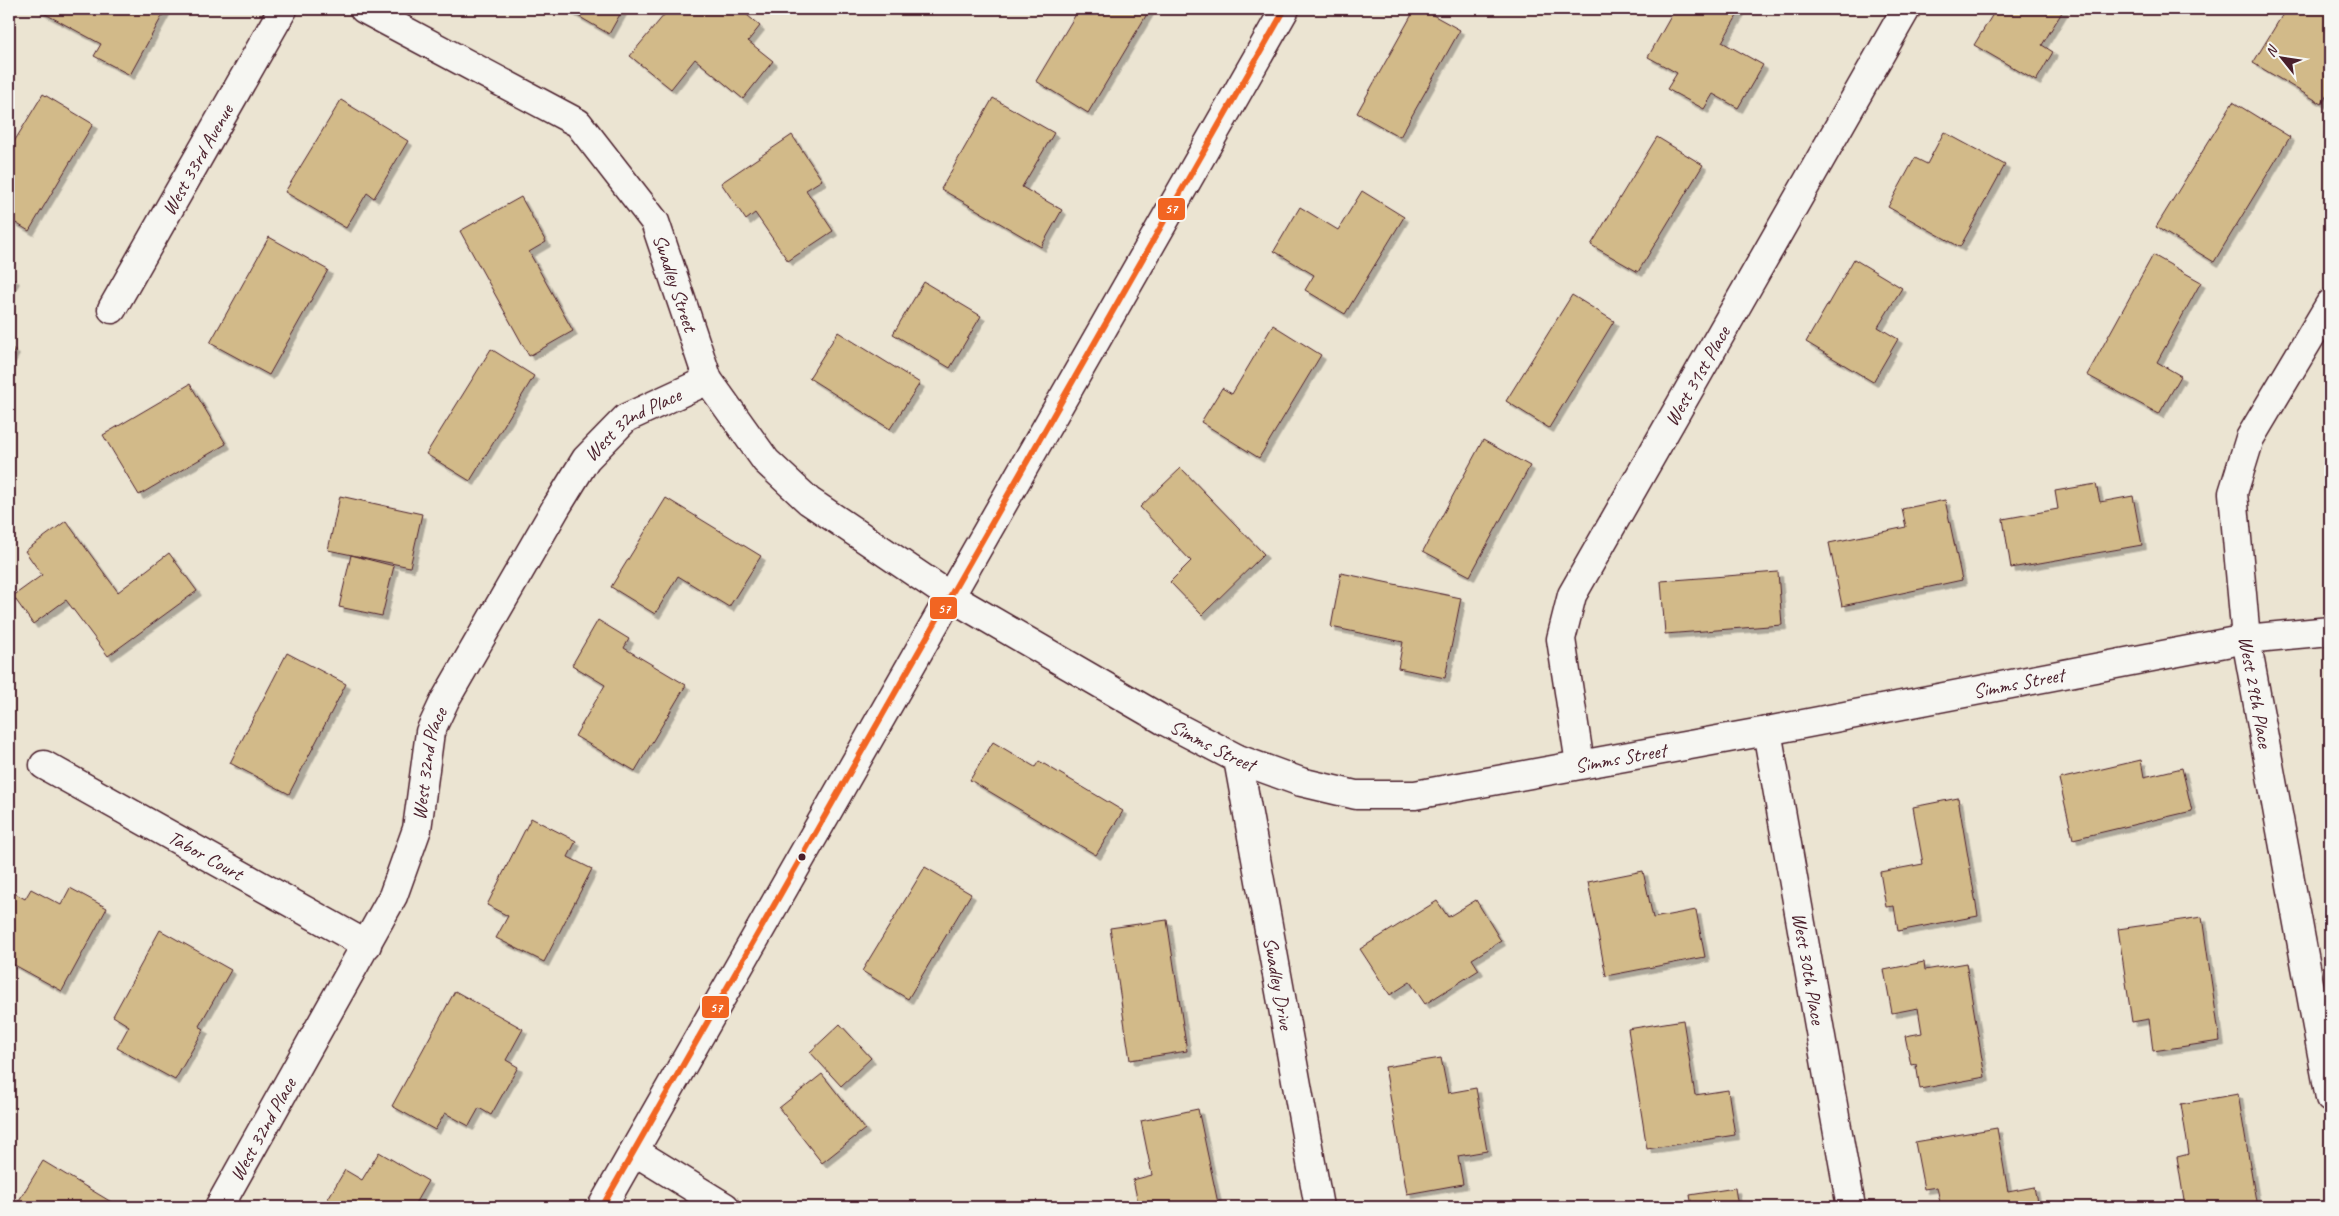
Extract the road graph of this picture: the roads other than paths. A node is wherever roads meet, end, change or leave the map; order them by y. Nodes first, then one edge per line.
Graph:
1 (283, 9) edge
2 (364, 9) edge
3 (1285, 9) edge
4 (1906, 9) edge
5 (2330, 304) edge
6 (112, 310) dead end
7 (708, 380) junction
8 (951, 597) junction
9 (2330, 631) edge
10 (2246, 639) junction
11 (1768, 731) junction
12 (1238, 759) junction
13 (1580, 764) junction
14 (44, 765) dead end
15 (366, 945) junction
16 (2330, 1098) edge
17 (634, 1151) junction
18 (219, 1207) edge
19 (602, 1207) edge
20 (725, 1207) edge
21 (1319, 1207) edge
22 (1851, 1207) edge

1 - 6 street, West 33rd Avenue
2 - 7 street, Swadley Street
3 - 8 street
4 - 13 street, West 31st Place
5 - 10 street, West 29th Place
7 - 8 street, Swadley Street
7 - 15 street, West 32nd Place
8 - 12 street, Simms Street
8 - 17 street
9 - 10 street, Simms Street
10 - 11 street, Simms Street
10 - 16 street, West 29th Place
11 - 13 street, Simms Street
11 - 22 street, West 30th Place
12 - 13 street, Simms Street
12 - 21 street, Swadley Drive
14 - 15 street, Tabor Court
15 - 18 street, West 32nd Place
17 - 19 street
17 - 20 street

